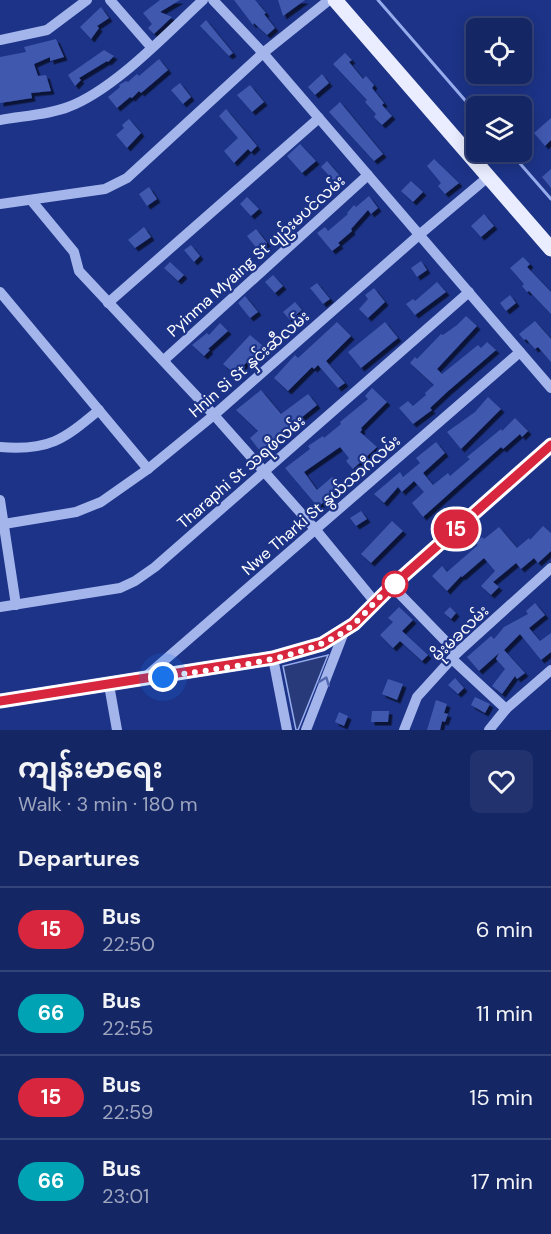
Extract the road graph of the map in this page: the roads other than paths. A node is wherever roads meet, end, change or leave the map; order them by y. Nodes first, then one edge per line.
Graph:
1 (87, 0) edge
2 (110, 0) edge
3 (203, 0) edge
4 (213, 0) edge
5 (329, 0) edge
6 (335, 0) edge
7 (0, 40) edge
8 (152, 47) junction
9 (263, 53) junction
10 (318, 118) junction
11 (0, 120) edge
12 (368, 175) junction
13 (488, 177) junction
14 (31, 200) junction
15 (0, 204) edge
16 (419, 235) junction
17 (551, 249) edge
18 (0, 291) edge
19 (469, 292) junction
20 (108, 303) junction
21 (520, 352) junction
22 (164, 360) junction
23 (551, 388) edge
24 (99, 410) junction
25 (214, 415) junction
26 (551, 445) edge
27 (0, 447) edge
28 (148, 469) junction
29 (263, 472) junction
30 (0, 500) edge
31 (4, 524) junction
32 (315, 530) junction
33 (551, 568) edge
34 (392, 586) junction
35 (375, 602) junction
36 (16, 605) junction
37 (0, 608) edge
38 (344, 632) junction
39 (455, 656) junction
40 (273, 658) junction
41 (551, 670) edge
42 (141, 680) junction
43 (109, 685) junction
44 (0, 701) edge
45 (506, 709) junction
46 (117, 730) edge
47 (287, 730) edge
48 (306, 730) edge
49 (404, 730) edge
50 (489, 730) edge

1 - 7 street
2 - 8 street
3 - 8 street
4 - 9 street
5 - 9 street
6 - 13 main road
8 - 11 street
9 - 10 street
9 - 14 street
10 - 12 street
10 - 20 street
12 - 16 street
12 - 22 street, Pyinma Myaing St ပျဥ်းမပင်လမ်း
13 - 16 street, Hnin Si St နှင်းဆီလမ်း
13 - 17 main road
14 - 15 street
14 - 20 street
16 - 19 street
16 - 25 street, Hnin Si St နှင်းဆီလမ်း
18 - 24 street
19 - 21 street
19 - 29 street, Tharaphi St သရဖီလမ်း
20 - 22 street
21 - 23 street
21 - 32 street, Nwe Tharki St နွယ်သာဂီလမ်း
22 - 25 street
24 - 27 street
24 - 28 street
25 - 28 street, Hnin Si St နှင်းဆီလမ်း
25 - 29 street
26 - 34 main road
28 - 31 street, Hnin Si St နှင်းဆီလမ်း
29 - 32 street
29 - 36 street, Tharaphi St သရဖီလမ်း
30 - 31 street
31 - 36 street
32 - 35 street
32 - 42 street, Nwe Tharki St နွယ်သာဂီလမ်း
33 - 39 street, မိုးမခလမ်း
34 - 35 main road
34 - 39 street
35 - 38 main road
36 - 37 street, Tharaphi St သရဖီလမ်း
38 - 40 main road
48 -> 38 street
39 - 45 street
39 - 49 street, မိုးမခလမ်း
40 - 42 main road
40 - 47 street
41 - 45 street
42 - 43 main road
43 - 44 main road
43 - 46 street
45 - 50 street

